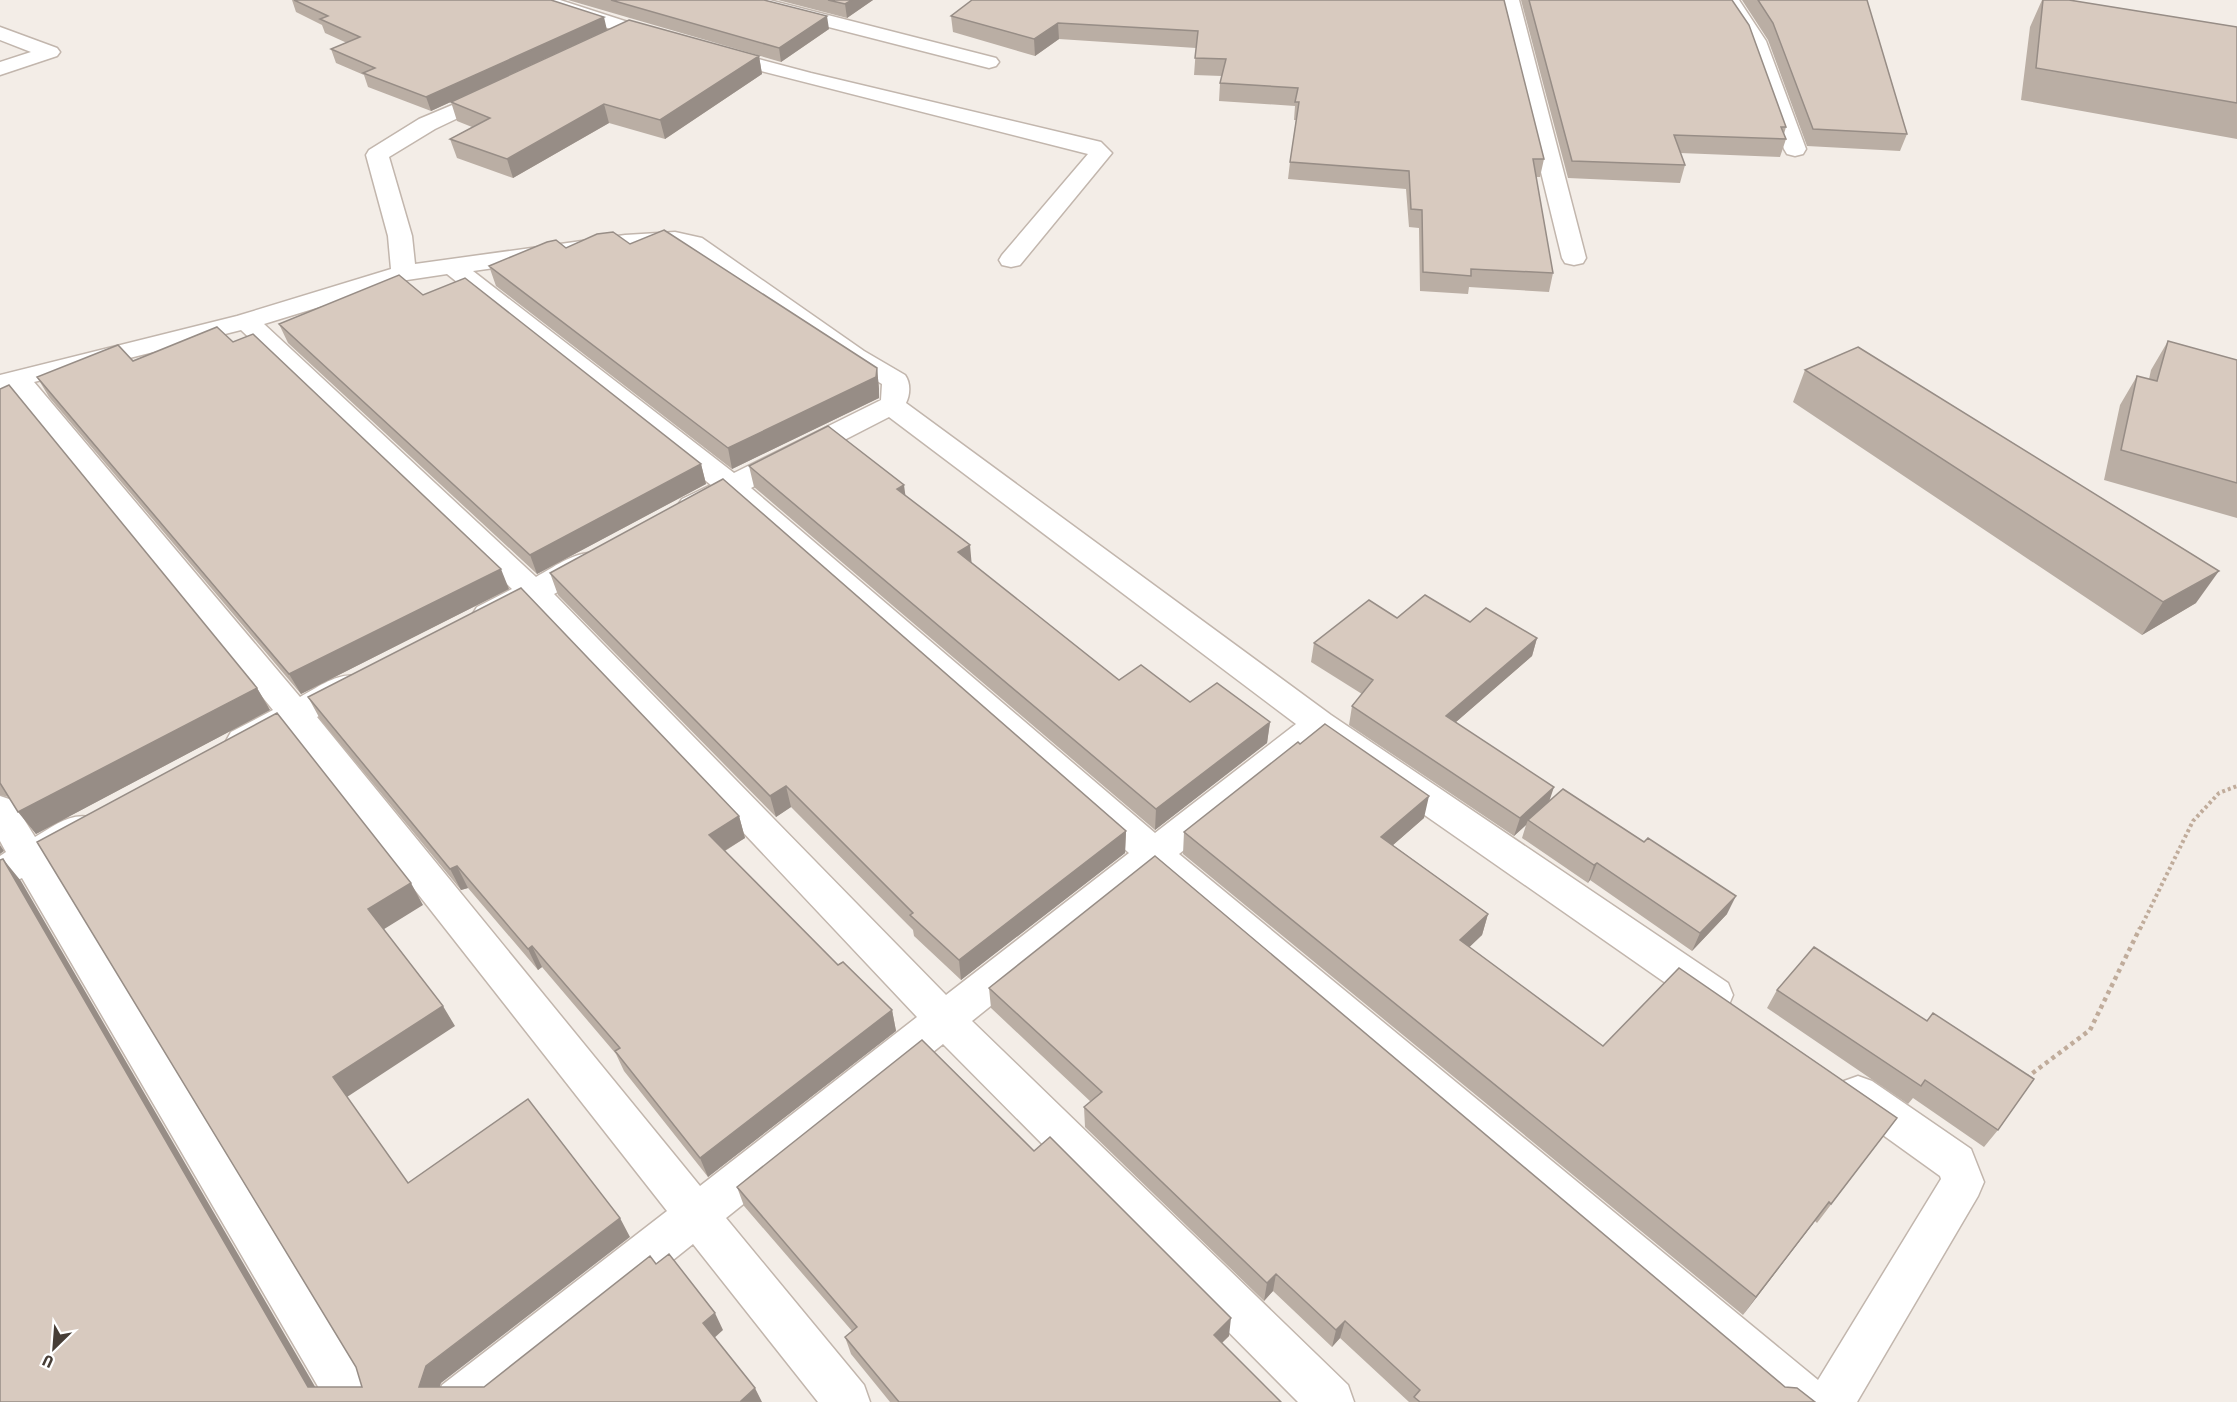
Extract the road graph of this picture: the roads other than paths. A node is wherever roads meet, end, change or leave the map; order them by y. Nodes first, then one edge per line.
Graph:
1 (540, 0) edge
2 (746, 0) edge
3 (1509, 0) edge
4 (1729, 0) edge
5 (628, 30) junction
6 (0, 33) edge
7 (607, 40) edge
8 (675, 42) edge
9 (697, 49) edge
10 (989, 62) dead end
11 (0, 69) edge
12 (512, 85) edge
13 (1795, 149) dead end
14 (1574, 258) dead end
15 (1011, 260) dead end
16 (454, 268) junction
17 (404, 273) junction
18 (246, 321) junction
19 (8, 380) edge
20 (891, 405) junction
21 (730, 485) junction
22 (668, 519) edge
23 (617, 547) edge
24 (534, 592) junction
25 (461, 629) edge
26 (378, 671) edge
27 (295, 714) junction
28 (1319, 724) junction
29 (223, 752) edge
30 (0, 810) edge
31 (110, 813) edge
32 (1154, 854) junction
33 (14, 865) edge
34 (1741, 1014) edge
35 (944, 1019) junction
36 (1830, 1075) edge
37 (697, 1214) junction
38 (353, 1402) edge
39 (459, 1402) edge
40 (847, 1402) edge
41 (1331, 1402) edge
42 (1808, 1402) edge
43 (1831, 1402) edge

1 - 5 street
2 - 10 street
3 - 14 street
4 - 13 street
5 - 7 street
5 - 8 street
6 - 11 street
9 - 15 street
12 - 17 street
16 - 17 street
16 - 20 street
16 - 21 street
17 - 18 street
18 - 19 street
18 - 24 street
19 - 27 street
20 - 21 street
20 - 28 street
21 - 22 street
21 - 32 street
23 - 24 street
24 - 25 street
24 - 35 street
26 - 27 street
27 - 29 street
27 - 37 street
28 - 32 street
28 - 34 street
30 - 33 street
31 - 33 street
32 - 35 street
32 - 42 street
33 - 38 street
35 - 37 street
35 - 41 street
36 - 43 street
37 - 39 street
37 - 40 street

